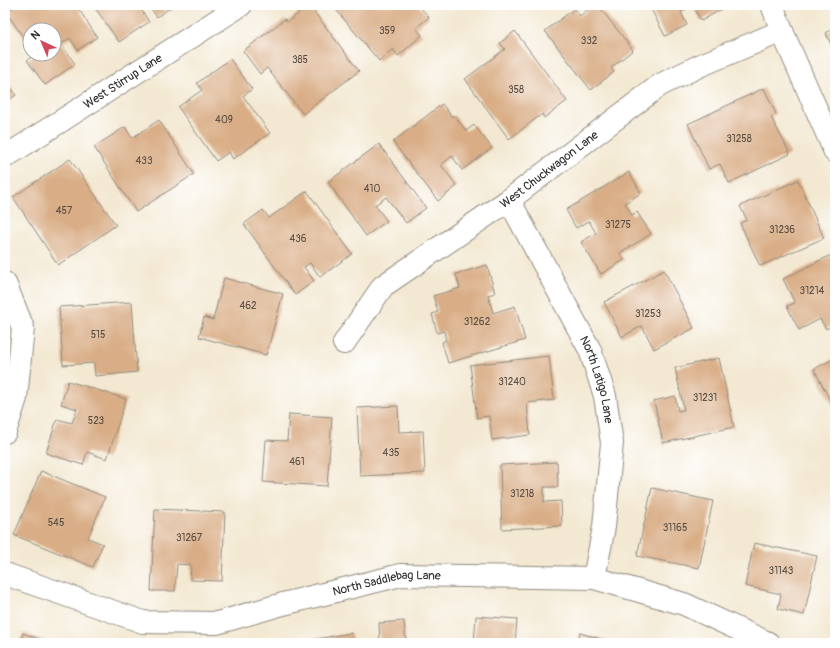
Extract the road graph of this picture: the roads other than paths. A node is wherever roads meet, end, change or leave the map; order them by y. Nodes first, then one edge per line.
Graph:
1 (241, 5) edge
2 (772, 5) edge
3 (782, 31) junction
4 (835, 152) edge
5 (5, 157) edge
6 (510, 200) junction
7 (5, 283) edge
8 (344, 343) dead end
9 (5, 432) edge
10 (5, 574) edge
11 (594, 578) junction
12 (768, 643) edge

1 - 5 street, West Stirrup Lane
2 - 3 street
3 - 4 street
3 - 6 street, West Chuckwagon Lane
6 - 8 street, West Chuckwagon Lane
6 - 11 street, North Latigo Lane
7 - 9 street
10 - 11 street, North Saddlebag Lane
11 - 12 street, North Saddlebag Lane

